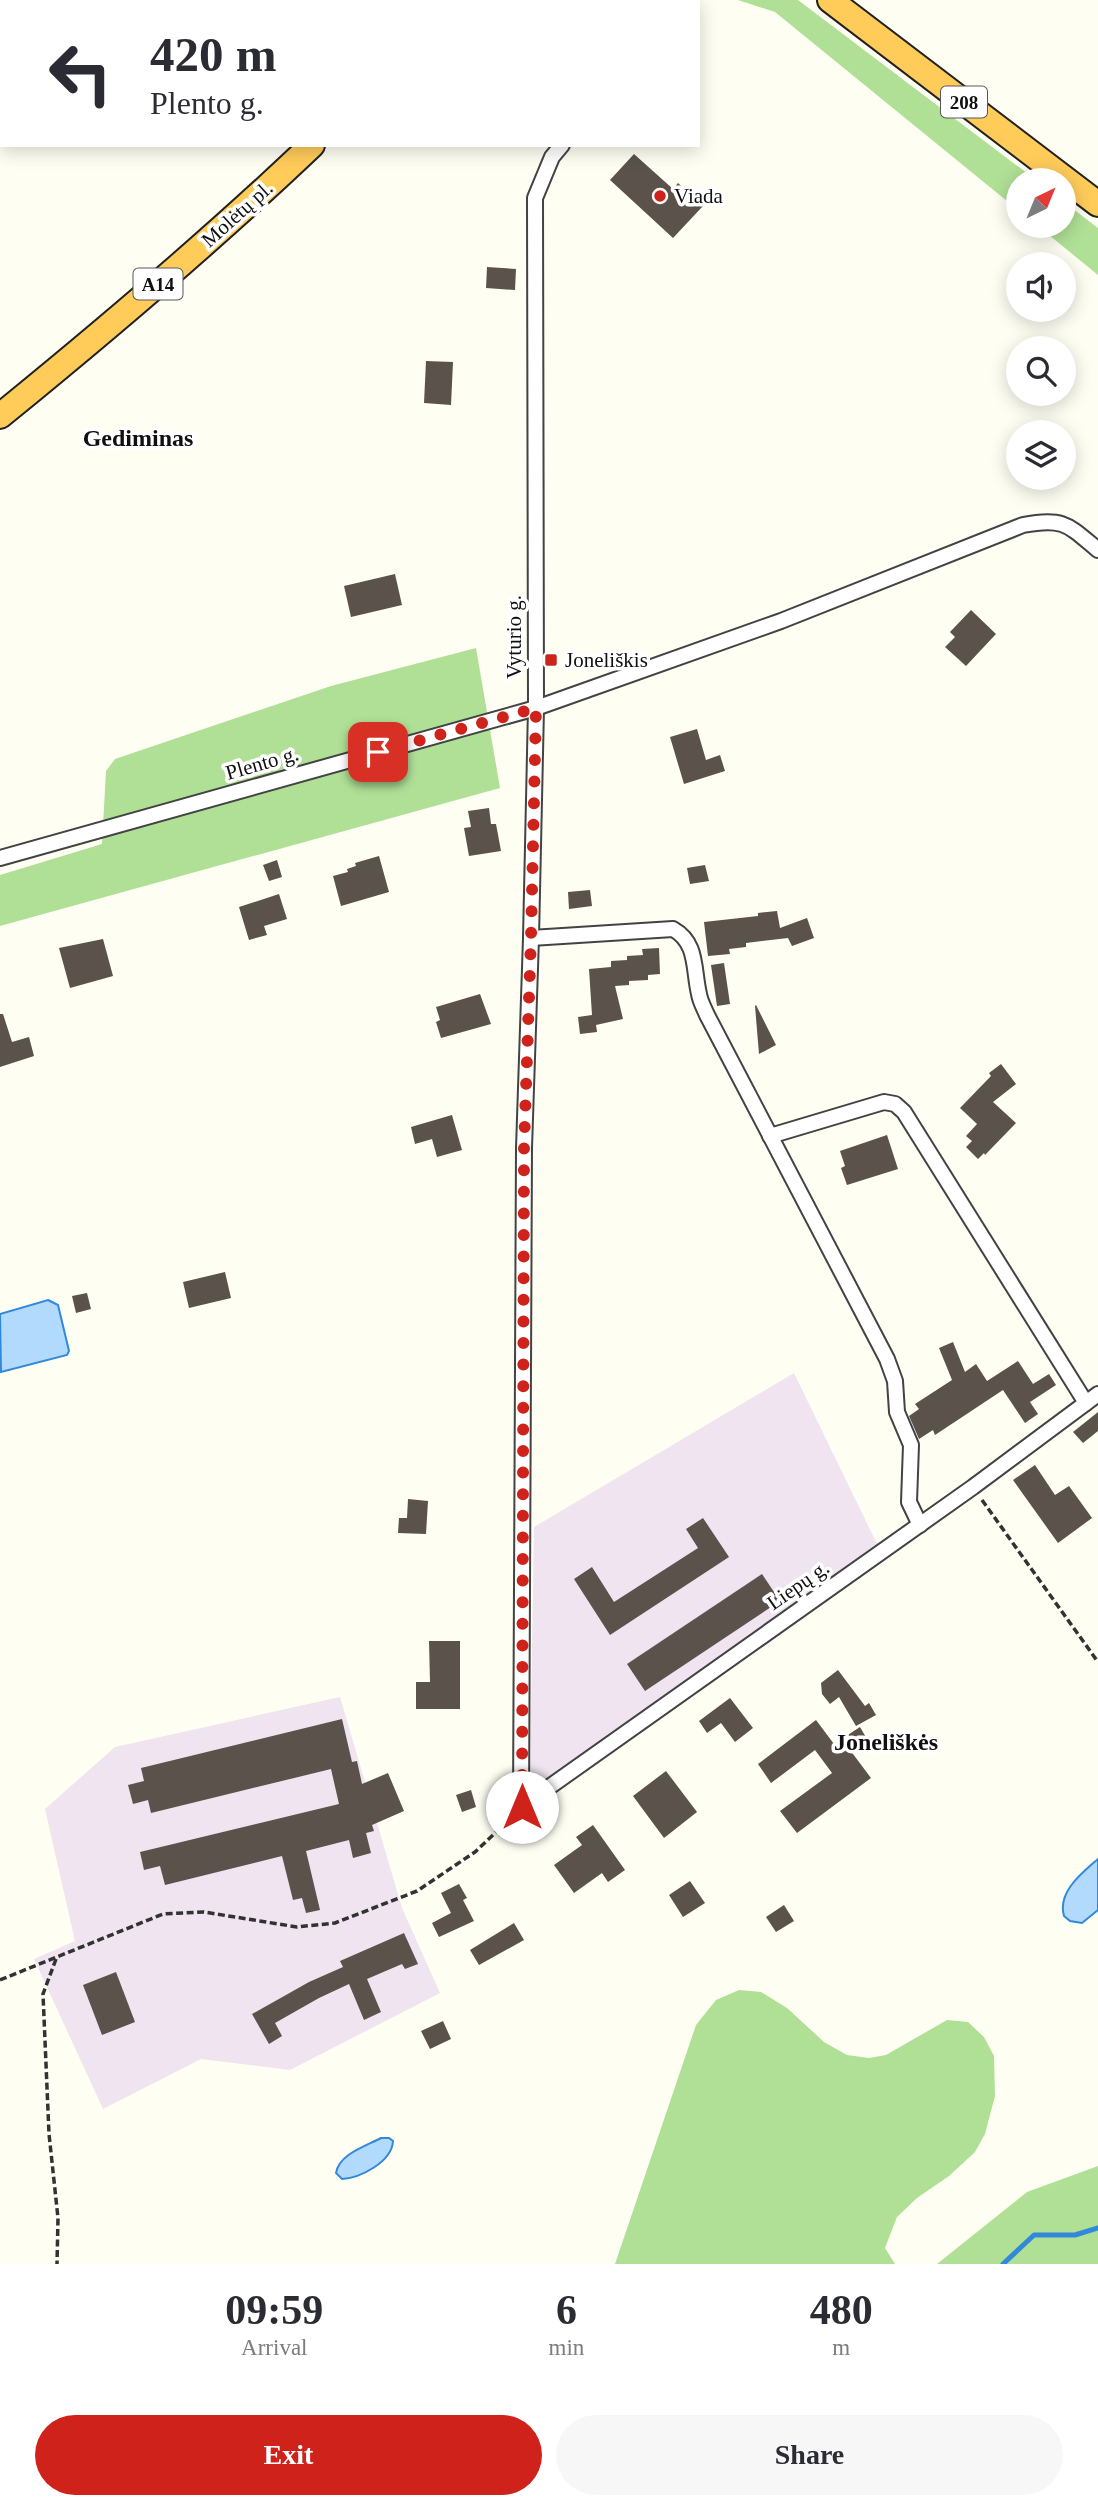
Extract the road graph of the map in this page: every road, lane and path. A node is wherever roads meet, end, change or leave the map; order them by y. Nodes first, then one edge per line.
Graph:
1 (830, 0) edge
2 (310, 147) edge
3 (560, 147) edge
4 (1098, 204) edge
5 (0, 416) edge
6 (1098, 550) edge
7 (536, 708) junction
8 (0, 858) edge
9 (531, 938) junction
10 (770, 1136) junction
11 (1098, 1394) edge
12 (1086, 1404) junction
13 (973, 1487) junction
14 (919, 1525) junction
15 (1098, 1662) edge
16 (522, 1807) junction
17 (57, 1957) junction
18 (0, 1980) edge
19 (57, 2264) edge

1 - 4 highway, 208
2 - 5 highway, Molėtų pl. / A14
3 - 7 street, Vyturio g.
6 - 7 street, Plento g.
7 - 8 street, Plento g.
7 - 9 street, Vyturio g.
9 - 10 street
9 - 16 street, Vyturio g.
10 - 12 street
10 - 14 street
11 - 12 street, Liepų g.
12 - 13 street, Liepų g.
13 - 14 street, Liepų g.
13 - 15 path
14 - 16 street, Liepų g.
16 - 17 path
17 - 18 path
17 - 19 path

